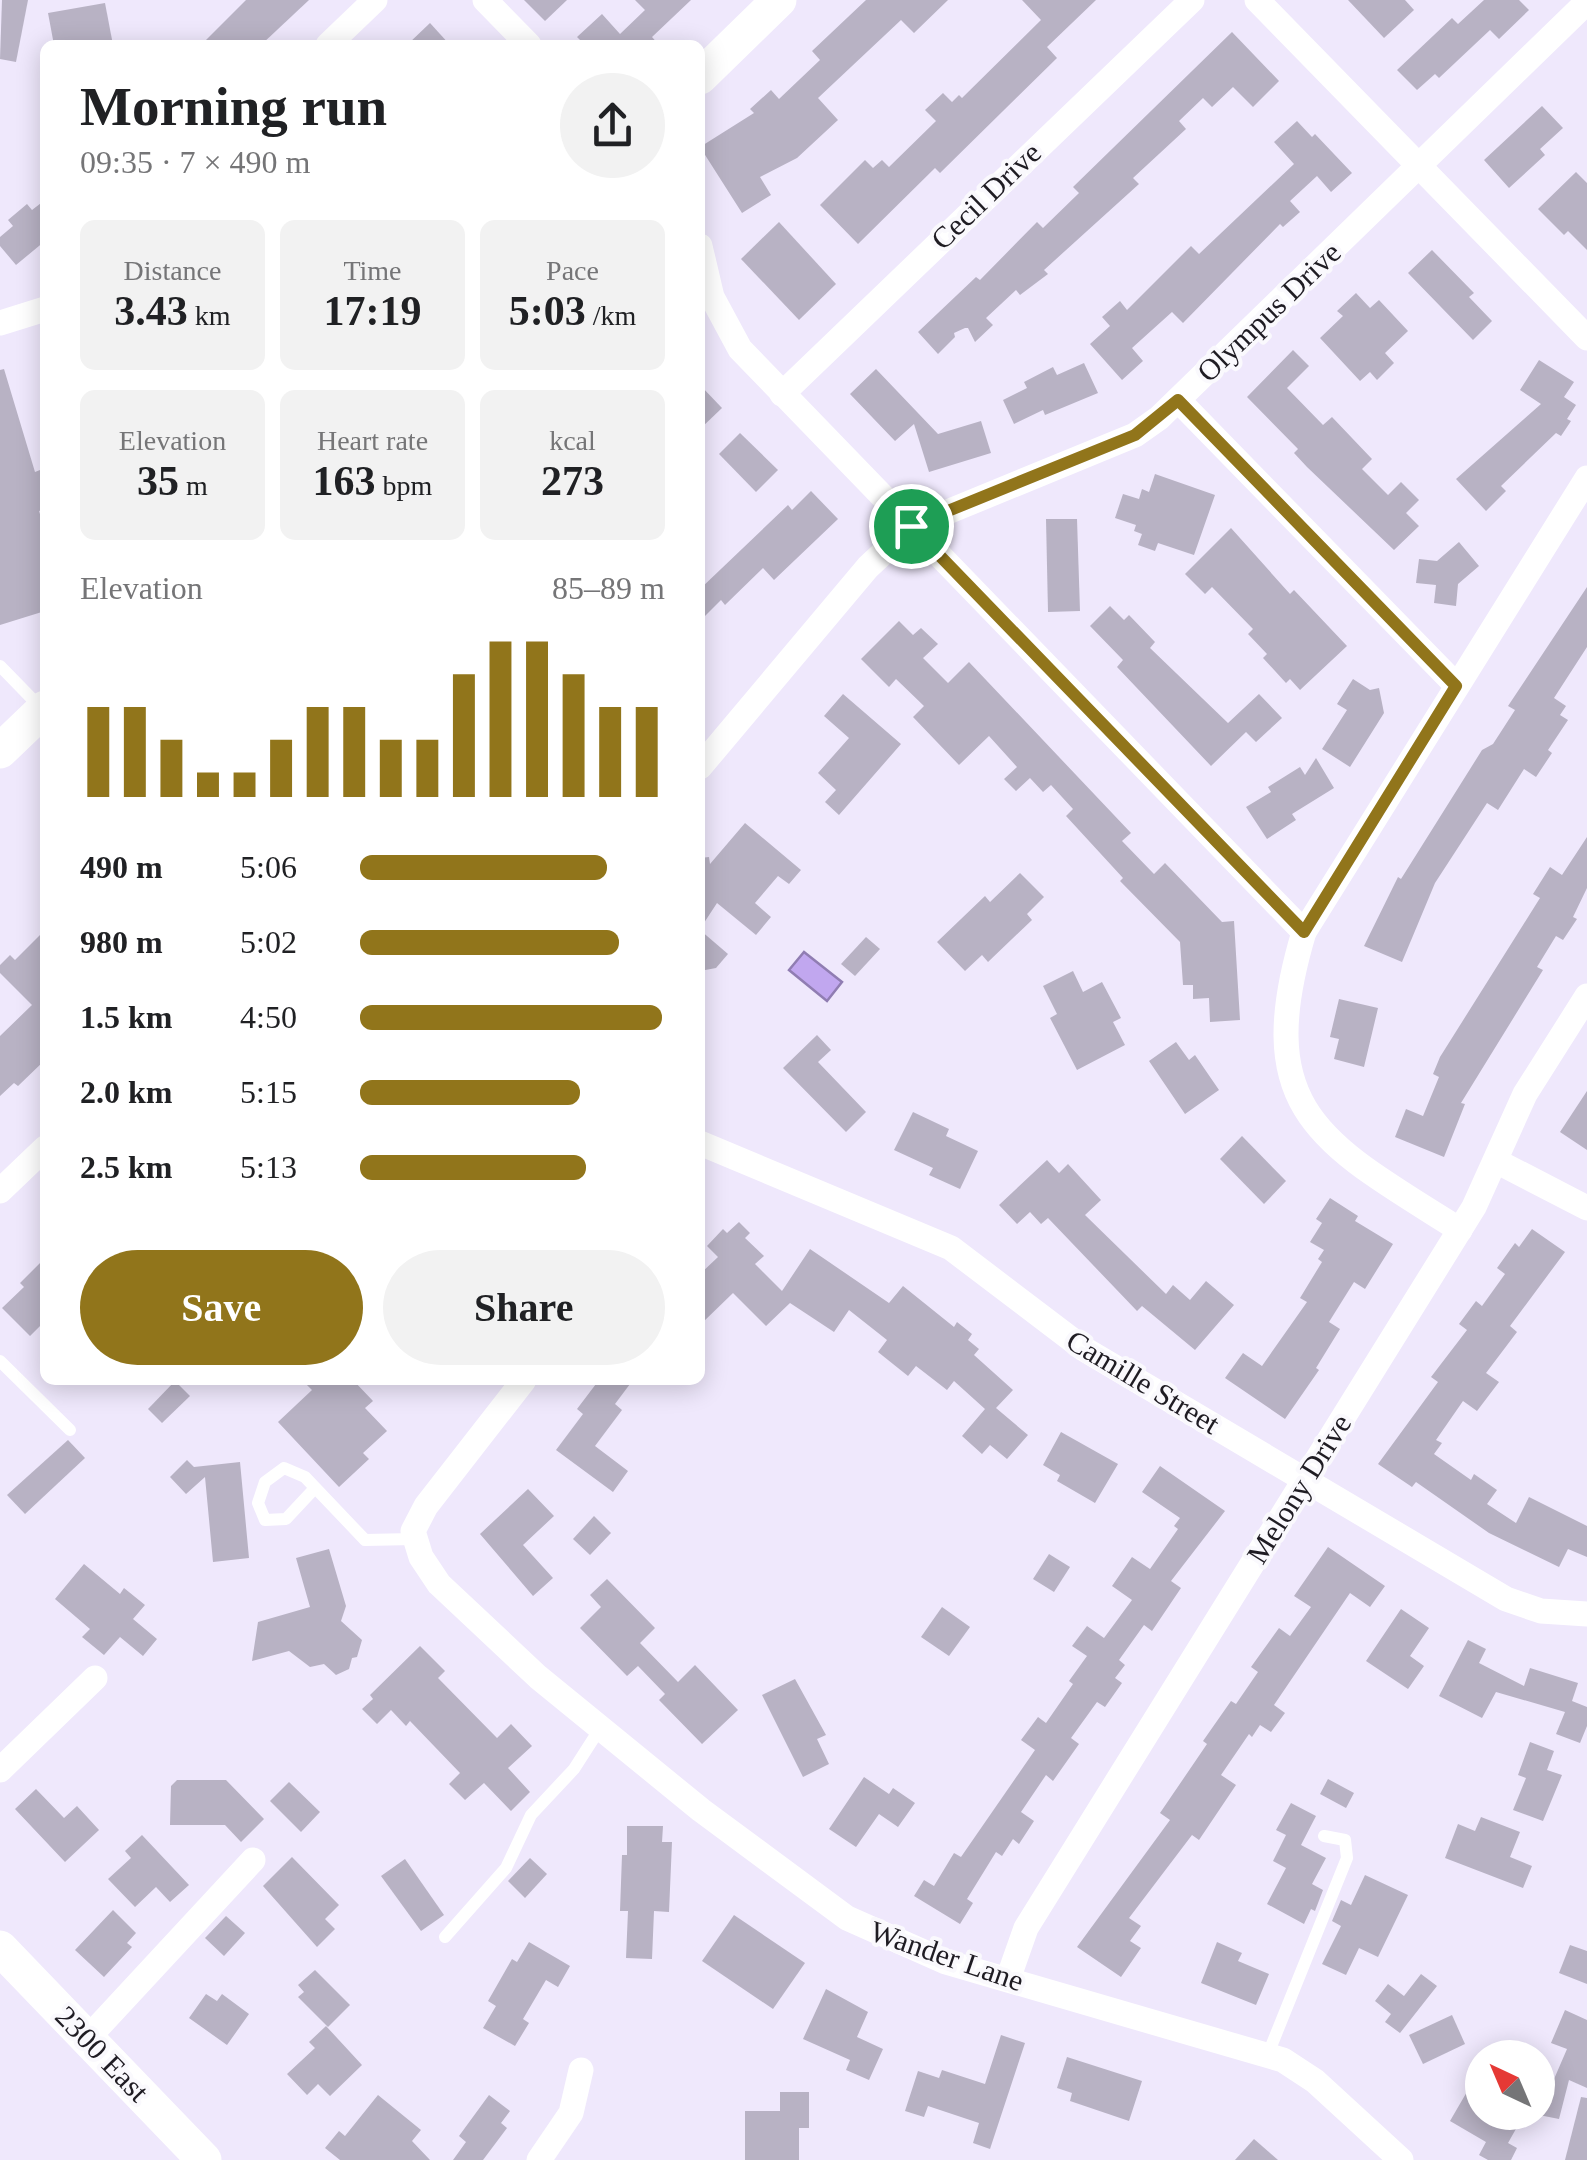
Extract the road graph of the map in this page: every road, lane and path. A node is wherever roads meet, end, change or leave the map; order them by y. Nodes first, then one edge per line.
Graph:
1 (375, 0) edge
2 (485, 0) edge
3 (780, 0) edge
4 (1192, 0) edge
5 (1257, 0) edge
6 (1587, 2) edge
7 (333, 40) edge
8 (524, 40) edge
9 (705, 71) edge
10 (1420, 165) junction
11 (705, 268) edge
12 (40, 311) edge
13 (0, 323) edge
14 (1587, 338) edge
15 (782, 394) junction
16 (1178, 400) junction
17 (1587, 478) edge
18 (911, 526) junction
19 (0, 666) edge
20 (1456, 686) junction
21 (40, 705) edge
22 (40, 713) edge
23 (0, 751) edge
24 (705, 761) edge
25 (1304, 932) junction
26 (1587, 996) edge
27 (40, 1153) edge
28 (707, 1154) edge
29 (1498, 1162) junction
30 (0, 1191) edge
31 (1587, 1208) edge
32 (1460, 1230) junction
33 (0, 1361) edge
34 (520, 1385) edge
35 (70, 1430) dead end
36 (1305, 1480) junction
37 (314, 1488) junction
38 (414, 1539) junction
39 (1587, 1614) edge
40 (95, 1678) dead end
41 (599, 1730) junction
42 (0, 1770) edge
43 (1324, 1836) dead end
44 (253, 1860) dead end
45 (445, 1937) dead end
46 (0, 1948) edge
47 (1008, 1979) junction
48 (87, 2039) junction
49 (1268, 2054) junction
50 (580, 2070) dead end
51 (204, 2160) edge
52 (539, 2160) edge
53 (1401, 2160) edge

1 - 7 street
2 - 8 street
3 - 9 main road
4 - 15 street, Cecil Drive
5 - 10 street
6 - 10 street, Olympus Drive
10 - 14 street
10 - 16 street, Olympus Drive
11 - 15 street
12 - 13 street
15 - 18 street
16 - 18 street, Olympus Drive
16 - 20 street
17 - 20 street
18 - 24 street, Olympus Drive
18 - 25 street
19 - 21 lane
20 - 25 street
22 - 23 main road
25 - 32 street
26 - 29 street, Melony Drive
27 - 30 street
28 - 36 street, Camille Street
29 - 31 street
29 - 32 street, Melony Drive
32 - 36 street, Melony Drive
33 - 35 lane
34 - 38 street
36 - 39 street, Camille Street
36 - 47 street, Melony Drive
37 - 37 lane
37 - 38 lane
38 - 41 street, Wander Lane
40 - 42 street
41 - 45 lane
41 - 47 street, Wander Lane
43 - 49 lane
44 - 48 street
46 - 48 main road, 2300 East
47 - 49 street, Wander Lane
48 - 51 main road, 2300 East
49 - 53 street, Wander Lane
50 - 52 street

